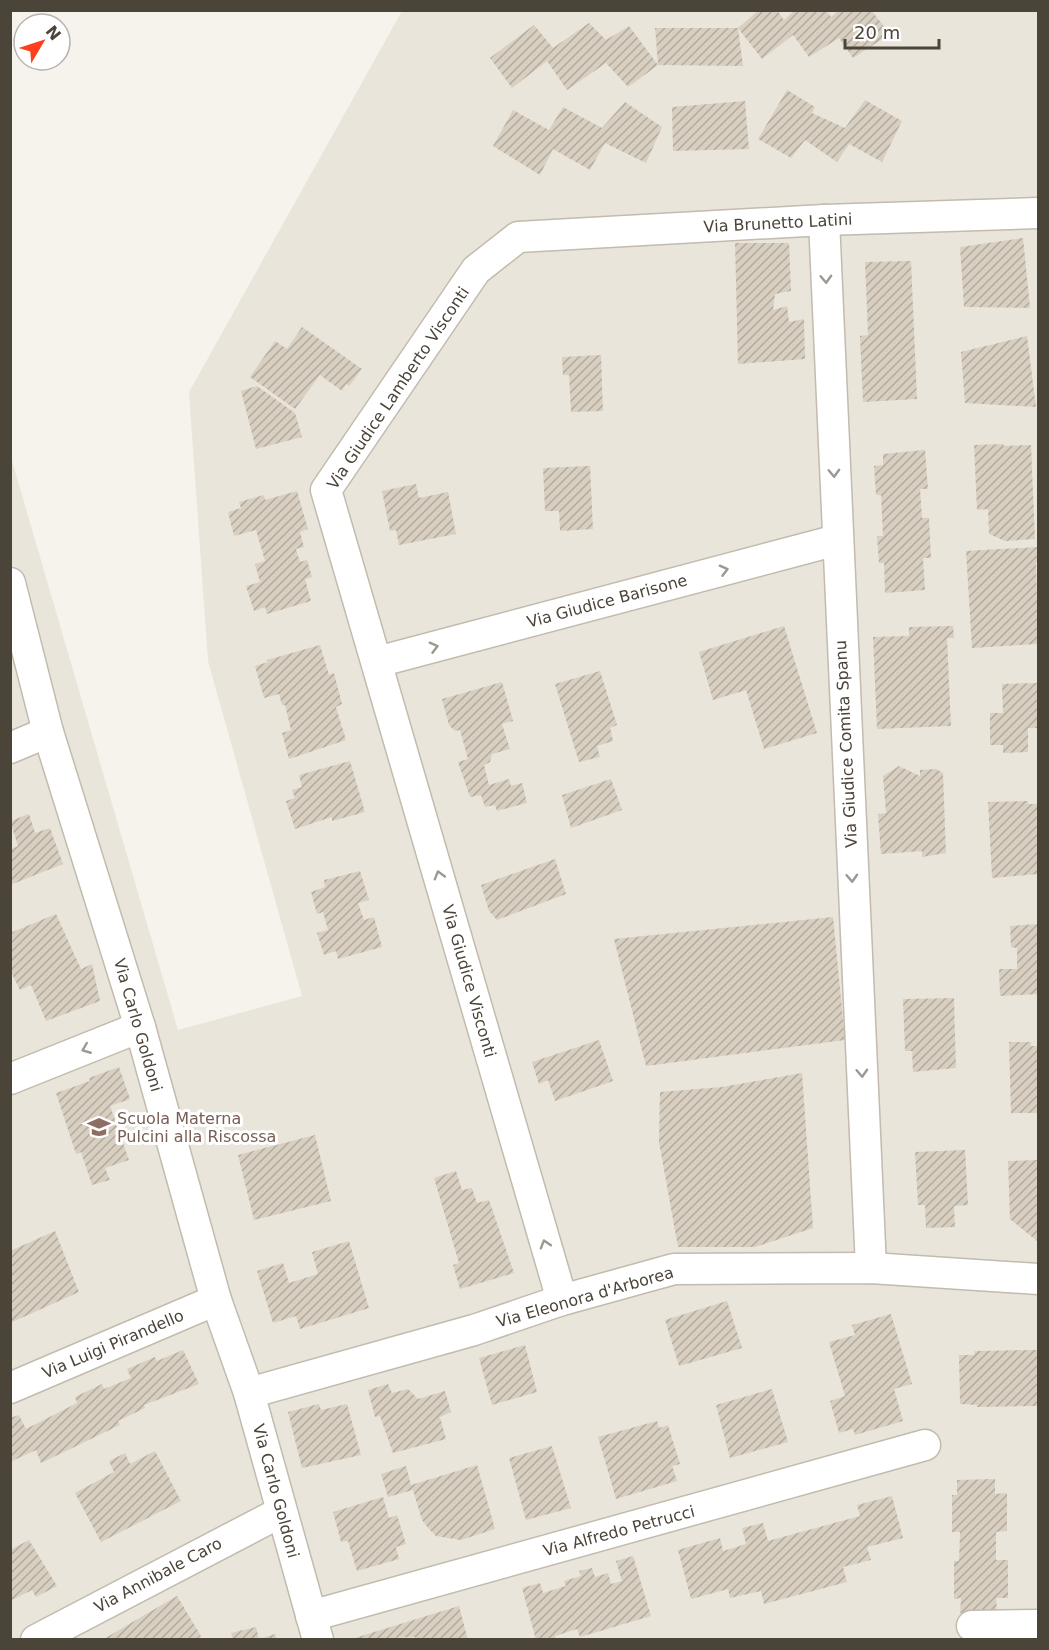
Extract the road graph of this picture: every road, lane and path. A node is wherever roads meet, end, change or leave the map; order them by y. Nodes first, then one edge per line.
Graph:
1 (1038, 213) edge
2 (824, 220) junction
3 (518, 237) joint
4 (837, 540) junction
5 (10, 583) edge
6 (377, 662) junction
7 (48, 732) junction
8 (10, 748) edge
9 (140, 1027) junction
10 (10, 1079) edge
11 (871, 1268) junction
12 (1038, 1279) edge
13 (216, 1300) junction
14 (562, 1300) junction
15 (10, 1388) edge
16 (249, 1393) junction
17 (925, 1445) dead end
18 (280, 1512) junction
19 (1038, 1625) edge
20 (972, 1626) dead end
21 (315, 1628) edge
22 (36, 1640) edge

1 - 2 street, Via Brunetto Latini
2 - 3 street, Via Brunetto Latini
2 -> 4 street, Via Giudice Comita Spanu
3 - 6 street, Via Giudice Lamberto Visconti
6 -> 4 street, Via Giudice Barisone
4 -> 11 street, Via Giudice Comita Spanu
5 - 7 street, Via Carlo Goldoni
14 -> 6 street, Via Giudice Visconti
7 - 8 street
7 - 9 street, Via Carlo Goldoni
9 -> 10 street
9 - 13 street, Via Carlo Goldoni
11 - 12 street, Via Eleonora d'Arborea
11 - 14 street, Via Eleonora d'Arborea
13 - 15 street, Via Luigi Pirandello
13 - 16 street, Via Carlo Goldoni
14 - 16 street, Via Eleonora d'Arborea
16 - 18 street, Via Carlo Goldoni
17 - 21 street, Via Alfredo Petrucci
18 - 21 street, Via Carlo Goldoni
18 - 22 street, Via Annibale Caro
19 - 20 street

